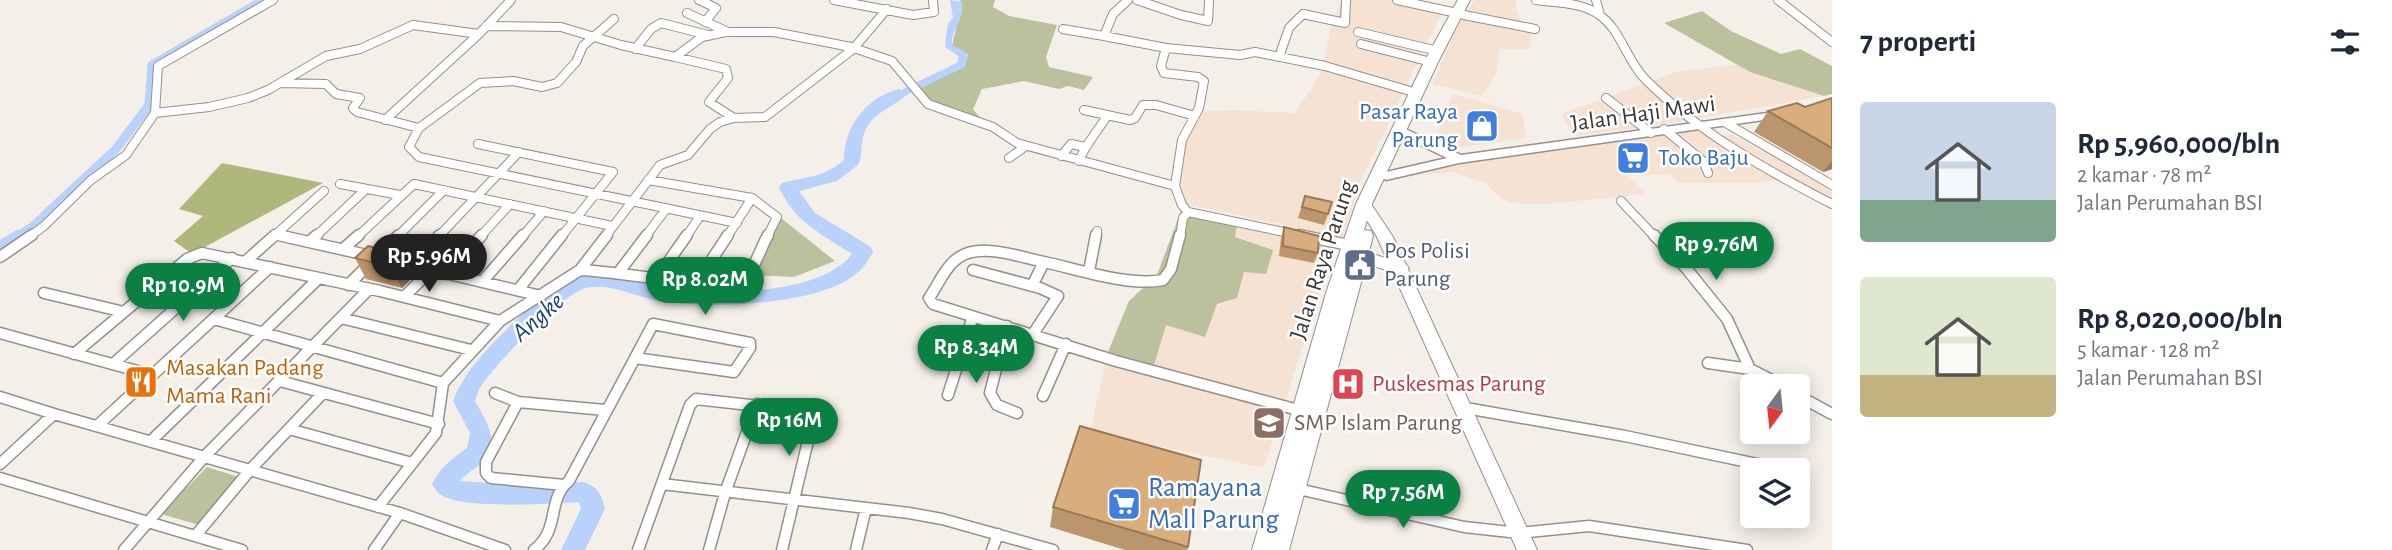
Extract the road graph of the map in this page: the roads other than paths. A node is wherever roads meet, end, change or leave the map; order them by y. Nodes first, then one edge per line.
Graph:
1 (272, 0) edge
2 (511, 0) edge
3 (699, 0) edge
4 (834, 0) edge
5 (933, 0) edge
6 (1128, 0) edge
7 (1137, 0) edge
8 (1208, 0) edge
9 (1346, 0) edge
10 (1397, 0) edge
11 (1536, 0) edge
12 (1595, 0) edge
13 (1778, 0) edge
14 (860, 3) edge
15 (1465, 6) edge
16 (887, 9) junction
17 (687, 13) dead end
18 (1601, 15) junction
19 (614, 19) dead end
20 (705, 22) junction
21 (485, 26) junction
22 (1063, 29) dead end
23 (1535, 29) dead end
24 (1358, 32) dead end
25 (728, 33) junction
26 (479, 34) junction
27 (709, 35) junction
28 (592, 36) junction
29 (1104, 36) junction
30 (1832, 42) edge
31 (1361, 44) dead end
32 (635, 48) junction
33 (1166, 48) junction
34 (853, 49) junction
35 (1434, 56) junction
36 (675, 57) junction
37 (1279, 57) junction
38 (694, 62) junction
39 (685, 70) dead end
40 (281, 83) junction
41 (1418, 93) junction
42 (1606, 98) dead end
43 (1084, 110) dead end
44 (155, 113) junction
45 (1792, 113) edge
46 (1107, 116) junction
47 (1195, 116) junction
48 (734, 118) junction
49 (384, 120) junction
50 (1726, 123) junction
51 (1700, 126) junction
52 (419, 128) junction
53 (1657, 131) junction
54 (1404, 132) junction
55 (478, 144) dead end
56 (1026, 146) junction
57 (1085, 147) junction
58 (519, 152) junction
59 (1061, 156) junction
60 (1009, 158) dead end
61 (1459, 159) junction
62 (1079, 161) junction
63 (1709, 173) dead end
64 (499, 174) junction
65 (1386, 176) junction
66 (648, 180) junction
67 (340, 184) dead end
68 (1832, 185) edge
69 (1175, 186) junction
70 (366, 189) junction
71 (444, 190) junction
72 (324, 191) dead end
73 (598, 194) junction
74 (400, 195) junction
75 (478, 197) junction
76 (752, 198) junction
77 (631, 201) junction
78 (1621, 201) dead end
79 (510, 204) junction
80 (1832, 204) edge
81 (666, 209) junction
82 (1367, 210) junction
83 (544, 211) junction
84 (1188, 212) junction
85 (700, 216) junction
86 (578, 219) junction
87 (737, 223) junction
88 (612, 226) junction
89 (1097, 231) dead end
90 (275, 234) junction
91 (310, 241) junction
92 (343, 249) junction
93 (1354, 250) junction
94 (0, 257) edge
95 (377, 257) junction
96 (233, 258) junction
97 (246, 261) junction
98 (1044, 262) junction
99 (411, 265) junction
100 (271, 267) junction
101 (1399, 268) junction
102 (430, 270) junction
103 (580, 270) junction
104 (973, 270) dead end
105 (1089, 271) junction
106 (619, 272) junction
107 (446, 274) junction
108 (319, 278) junction
109 (657, 278) junction
110 (482, 282) junction
111 (697, 282) junction
112 (348, 285) junction
113 (1032, 286) junction
114 (369, 289) junction
115 (518, 290) junction
116 (44, 293) dead end
117 (541, 296) junction
118 (404, 297) junction
119 (124, 312) junction
120 (341, 318) junction
121 (972, 318) junction
122 (214, 319) junction
123 (500, 321) junction
124 (1007, 326) junction
125 (263, 332) junction
126 (0, 333) edge
127 (1033, 334) junction
128 (1066, 344) junction
129 (315, 346) junction
130 (471, 350) junction
131 (74, 354) junction
132 (634, 358) junction
133 (1708, 363) dead end
134 (113, 365) junction
135 (1750, 369) junction
136 (1760, 374) edge
137 (152, 375) junction
138 (280, 381) junction
139 (443, 383) junction
140 (1314, 388) junction
141 (323, 393) junction
142 (495, 393) dead end
143 (948, 395) dead end
144 (1043, 396) dead end
145 (0, 397) edge
146 (518, 402) junction
147 (1810, 402) edge
148 (757, 404) junction
149 (1460, 407) junction
150 (605, 410) junction
151 (1302, 411) junction
152 (1017, 413) dead end
153 (54, 414) junction
154 (1832, 414) edge
155 (439, 424) junction
156 (98, 425) junction
157 (289, 429) junction
158 (151, 441) junction
159 (205, 456) junction
160 (1740, 460) edge
161 (412, 463) junction
162 (0, 464) edge
163 (250, 470) junction
164 (0, 478) edge
165 (663, 484) junction
166 (562, 488) junction
167 (1294, 488) junction
168 (725, 493) junction
169 (796, 500) junction
170 (378, 507) junction
171 (866, 508) junction
172 (400, 513) junction
173 (150, 523) junction
174 (998, 534) junction
175 (196, 535) junction
176 (1523, 542) edge
177 (124, 550) edge
178 (242, 550) edge
179 (374, 550) edge
180 (505, 550) edge
181 (534, 550) edge
182 (638, 550) edge
183 (709, 550) edge
184 (782, 550) edge
185 (856, 550) edge
186 (992, 550) edge
187 (1053, 550) edge
188 (1263, 550) edge
189 (1278, 550) edge
190 (1747, 550) edge

1 - 44 street
2 - 21 street
3 - 20 street
4 - 14 street
5 - 16 street
6 - 29 street
7 - 8 street
9 - 37 street
10 - 15 street
11 - 18 street
12 - 18 street
13 - 30 street
14 - 16 street
15 - 23 street
15 - 35 highway, Jalan Raya Parung
15 - 54 highway, Jalan Raya Parung
16 - 34 street
17 - 20 street
18 - 51 street
19 - 28 street
20 - 25 street
21 - 26 street
21 - 28 street
22 - 29 street
24 - 35 street
25 - 27 street
25 - 34 street
26 - 40 street
26 - 49 street
27 - 32 street
27 - 36 street
28 - 32 street
28 - 52 street
29 - 33 street
31 - 35 street
32 - 36 street
33 - 37 street
33 - 47 street
34 - 48 street
34 - 56 street
35 - 41 highway, Jalan Raya Parung
36 - 38 street
37 - 41 street
38 - 39 street
38 - 48 street
40 - 44 street
40 - 49 street
41 - 54 highway, Jalan Raya Parung
42 - 53 street
43 - 46 street
44 - 94 street
45 - 50 street, Jalan Haji Mawi
46 - 47 street
46 - 57 street
47 - 69 street
48 - 66 street
49 - 52 street
50 - 51 street, Jalan Haji Mawi
50 - 68 street
51 - 53 street, Jalan Haji Mawi
51 - 80 street
52 - 64 street
53 - 61 street, Jalan Haji Mawi
53 - 63 street
54 - 61 street
54 - 65 highway, Jalan Raya Parung
54 - 82 highway, Jalan Raya Parung
55 - 58 street
56 - 59 street
56 - 60 street
57 - 59 street
57 - 62 street
58 - 64 street
58 - 73 street
59 - 62 street
61 - 65 street, Jalan Haji Mawi
62 - 69 street
64 - 73 street
64 - 75 street
65 - 82 highway, Jalan Raya Parung
66 - 76 street
66 - 77 street
67 - 70 street
69 - 84 street
70 - 74 street
70 - 91 street
71 - 74 street
71 - 75 street
71 - 95 street
72 - 90 street
73 - 77 street
73 - 86 street
74 - 92 street
75 - 79 street
75 - 99 street
76 - 87 street
76 - 111 street
77 - 81 street
77 - 88 street
78 - 135 street
79 - 83 street
79 - 107 street
81 - 85 street
81 - 106 street
82 - 93 highway, Jalan Raya Parung
82 - 101 main road
83 - 86 street
83 - 110 street
84 - 93 street
84 - 105 street
85 - 87 street
85 - 109 street
86 - 88 street
86 - 115 street
87 - 111 street
88 - 103 street
89 - 105 street
90 - 91 street
90 - 97 street
91 - 92 street
92 - 95 street
93 - 101 highway
93 - 140 highway, Jalan Raya Parung
95 - 99 street
95 - 112 street
96 - 97 street
96 - 119 street
96 - 134 street
97 - 100 street
98 - 105 street
98 - 113 street
98 - 121 street
99 - 102 street
100 - 108 street
100 - 122 street
101 - 149 main road
102 - 107 street
102 - 118 street
103 - 106 street
103 - 117 street
104 - 113 street
106 - 109 street
107 - 110 street
108 - 112 street
108 - 125 street
109 - 111 street
110 - 115 street
112 - 114 street
113 - 127 street
114 - 118 street
114 - 120 street
115 - 117 street
116 - 119 street
117 - 123 street
118 - 123 street
119 - 131 street
120 - 129 street
120 - 130 street
121 - 124 street
121 - 143 street
122 - 125 street
122 - 137 street
123 - 130 street
124 - 127 street
124 - 152 street
125 - 129 street
125 - 158 street
126 - 131 street
127 - 128 street
128 - 144 street
128 - 151 street
129 - 138 street
129 - 139 street
130 - 139 street
131 - 134 street
132 - 132 street
132 - 150 street
133 - 135 street
134 - 137 street
135 - 136 street
137 - 156 street
138 - 141 street
138 - 159 street
139 - 155 street
140 - 151 highway, Jalan Raya Parung
140 - 167 highway, Jalan Raya Parung
141 - 155 street
141 - 157 street
142 - 146 street
145 - 153 street
146 - 150 street
146 - 166 street
147 - 154 street
148 - 165 street
148 - 168 street
148 - 169 street
149 - 160 street
149 - 176 main road
150 - 166 street
151 - 188 highway, Jalan Raya Parung
153 - 156 street
153 - 162 street
155 - 161 street
156 - 158 street
157 - 161 street
157 - 163 street
158 - 159 street
159 - 163 street
159 - 173 street
161 - 170 street
163 - 170 street
163 - 175 street
164 - 173 street
165 - 168 street
165 - 182 street
166 - 181 street
167 - 176 street
167 - 189 highway, Jalan Raya Parung
168 - 169 street
168 - 183 street
169 - 171 street
169 - 184 street
170 - 172 street
171 - 174 street
171 - 185 street
172 - 179 street
172 - 180 street
173 - 175 street
173 - 177 street
174 - 186 street
174 - 187 street
175 - 178 street
176 - 190 street

